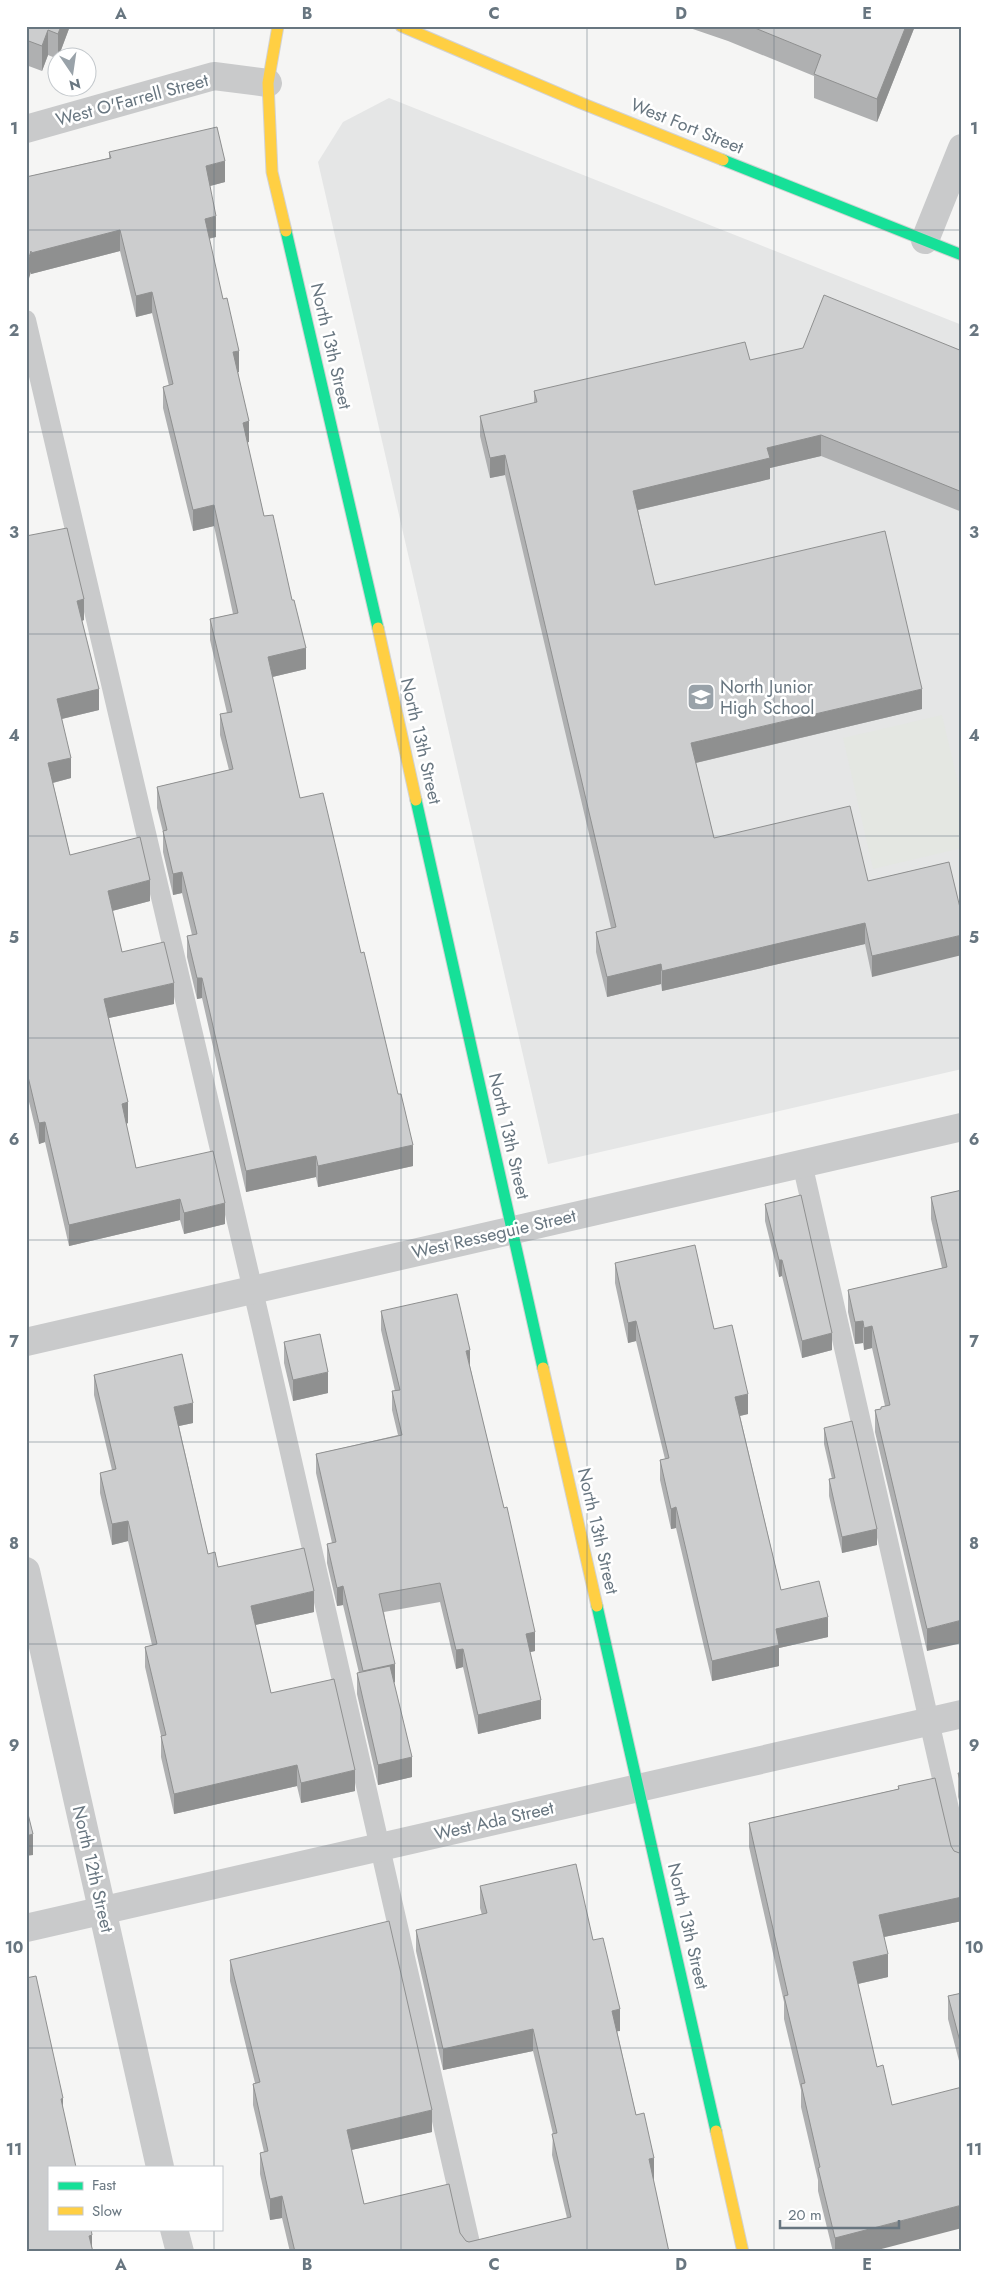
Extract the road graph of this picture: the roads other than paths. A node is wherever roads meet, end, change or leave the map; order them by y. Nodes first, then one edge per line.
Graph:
1 (278, 26) edge
2 (401, 26) edge
3 (268, 83) junction
4 (26, 129) edge
5 (962, 148) edge
6 (925, 240) junction
7 (962, 255) edge
8 (26, 320) edge
9 (962, 1126) edge
10 (802, 1164) junction
11 (512, 1230) junction
12 (253, 1290) junction
13 (26, 1342) edge
14 (26, 1571) edge
15 (962, 1714) edge
16 (930, 1721) junction
17 (638, 1788) junction
18 (379, 1847) junction
19 (962, 1866) edge
20 (103, 1910) junction
21 (26, 1928) edge
22 (160, 2166) edge
23 (174, 2230) edge
24 (180, 2252) edge
25 (472, 2252) edge
26 (744, 2252) edge

1 - 3 street, North 13th Street
2 - 6 street, West Fort Street
3 - 4 street, West O'Farrell Street
3 - 11 street, North 13th Street
5 - 6 street
6 - 7 street, West Fort Street
8 - 12 lane
9 - 10 street, West Resseguie Street
10 - 11 street, West Resseguie Street
10 - 16 lane
11 - 12 street, West Resseguie Street
11 - 17 street, North 13th Street
12 - 13 street, West Resseguie Street
12 - 18 lane
14 - 20 street, North 12th Street
15 - 16 street, West Ada Street
16 - 17 street, West Ada Street
16 - 19 lane
17 - 18 street, West Ada Street
17 - 26 street, North 13th Street
18 - 20 street, West Ada Street
18 - 25 lane
20 - 21 street, West Ada Street
20 - 22 street, North 12th Street
23 - 24 street

